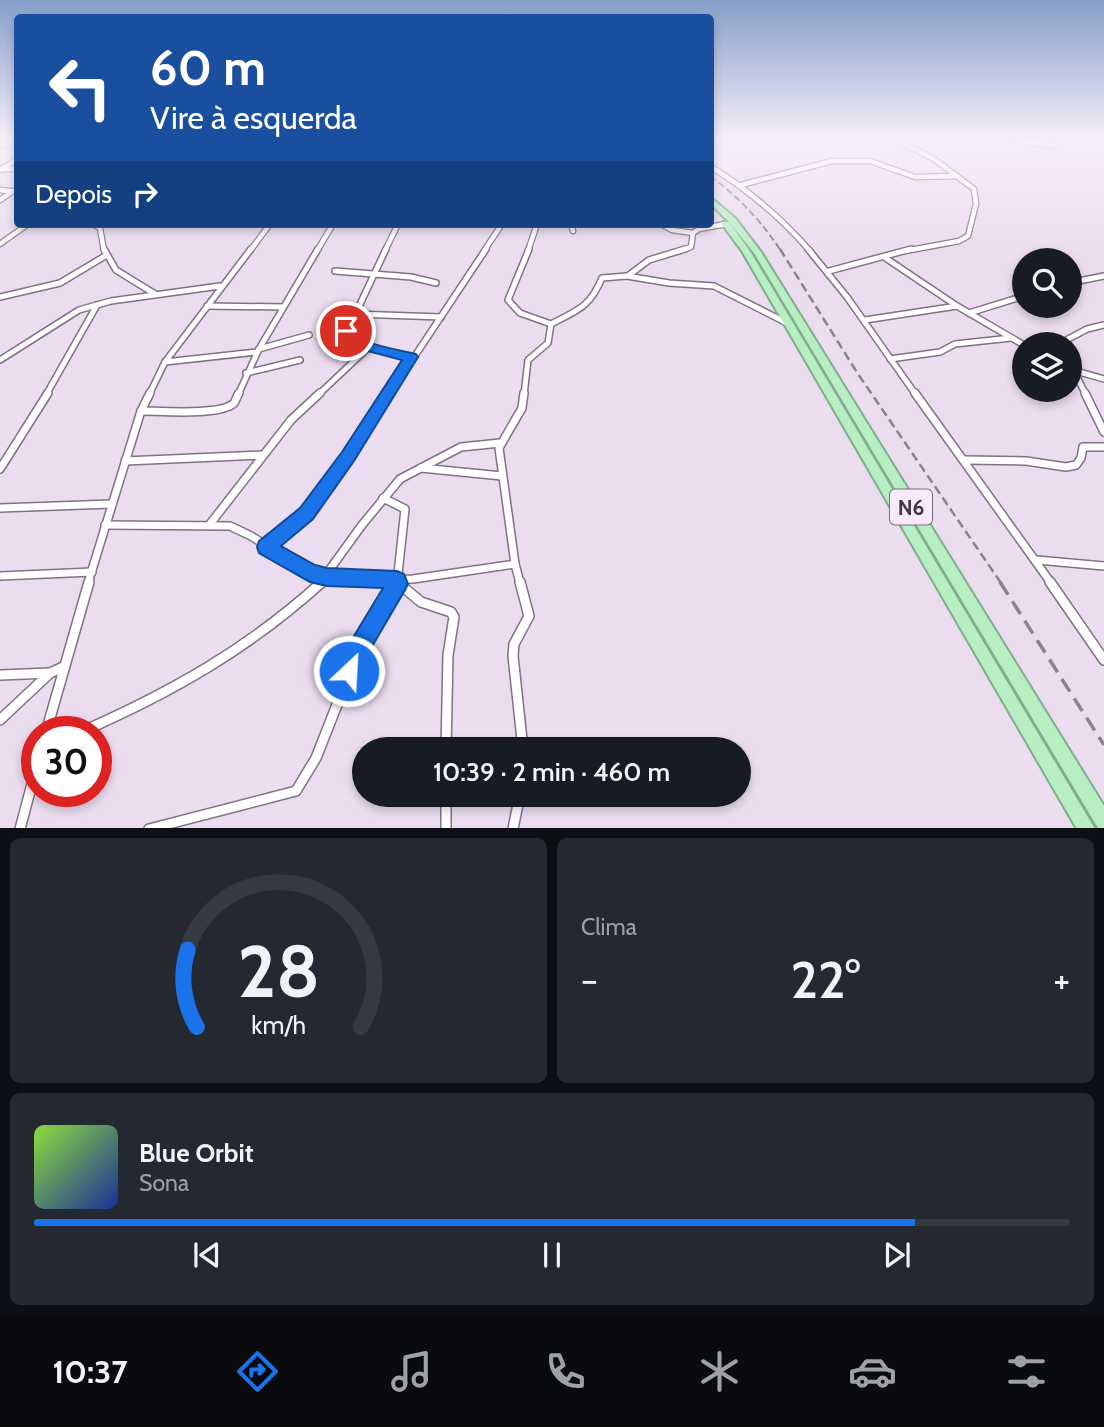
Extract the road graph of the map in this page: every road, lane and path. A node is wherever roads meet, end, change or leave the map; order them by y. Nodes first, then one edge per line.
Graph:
1 (728, 178) edge
2 (771, 178) edge
3 (960, 178) edge
4 (741, 186) junction
5 (714, 203) edge
6 (714, 211) edge
7 (726, 224) junction
8 (714, 226) edge
9 (22, 228) edge
10 (100, 228) edge
11 (267, 228) edge
12 (331, 228) edge
13 (396, 228) edge
14 (499, 228) edge
15 (536, 228) edge
16 (572, 228) edge
17 (668, 228) edge
18 (704, 228) edge
19 (573, 231) dead end
20 (693, 233) junction
21 (0, 244) edge
22 (104, 256) junction
23 (884, 257) junction
24 (335, 271) dead end
25 (829, 271) junction
26 (374, 273) junction
27 (627, 276) junction
28 (1104, 276) edge
29 (1082, 280) edge
30 (436, 283) dead end
31 (220, 286) junction
32 (155, 294) junction
33 (0, 298) edge
34 (1012, 300) edge
35 (97, 305) junction
36 (207, 306) junction
37 (957, 306) junction
38 (283, 307) junction
39 (969, 313) junction
40 (354, 314) junction
41 (441, 317) junction
42 (865, 320) junction
43 (787, 323) junction
44 (551, 324) junction
45 (1104, 325) edge
46 (1081, 332) edge
47 (309, 335) dead end
48 (1011, 338) joint
49 (369, 346) junction
50 (258, 350) junction
51 (411, 357) junction
52 (890, 359) junction
53 (0, 360) edge
54 (300, 360) dead end
55 (165, 362) junction
56 (246, 373) junction
57 (1082, 373) edge
58 (1104, 379) edge
59 (1082, 389) edge
60 (141, 411) junction
61 (1104, 432) edge
62 (500, 443) junction
63 (1104, 447) edge
64 (262, 455) junction
65 (964, 460) junction
66 (125, 461) junction
67 (421, 468) junction
68 (0, 469) edge
69 (502, 477) junction
70 (383, 498) junction
71 (111, 503) junction
72 (0, 508) edge
73 (210, 524) junction
74 (105, 525) junction
75 (266, 547) junction
76 (1037, 561) junction
77 (515, 564) junction
78 (1104, 566) edge
79 (92, 572) junction
80 (0, 576) edge
81 (327, 577) junction
82 (397, 582) junction
83 (1104, 660) edge
84 (63, 667) junction
85 (50, 673) junction
86 (0, 675) edge
87 (50, 716) edge
88 (112, 718) edge
89 (0, 720) edge
90 (446, 737) edge
91 (522, 737) edge
92 (26, 807) edge
93 (446, 807) edge
94 (517, 807) edge
95 (1104, 822) edge
96 (20, 828) edge
97 (149, 828) edge
98 (446, 828) edge
99 (513, 828) edge
100 (1087, 828) edge

1 - 4 street
2 - 4 street
3 - 23 street
4 - 25 street
5 - 95 highway, N6
6 - 7 highway, N6
7 - 8 street
7 - 43 highway, N6
9 - 21 street
10 - 22 street
11 - 31 street
12 - 38 street
13 - 26 street
14 - 41 street
15 - 44 street
16 - 19 street
17 - 20 street
18 - 20 street
20 - 27 street
22 - 32 street
22 - 33 street
23 - 25 street
23 - 37 street
24 - 26 street
25 - 42 street
26 - 30 street
26 - 40 street
27 - 43 street
27 - 44 street
28 - 29 street
31 - 32 street
31 - 36 street
32 - 35 street
34 - 39 street
35 - 53 street
35 - 68 street
36 - 38 street
36 - 55 street
37 - 39 street
37 - 42 street
38 - 50 street
39 - 48 street
40 - 41 street
40 - 49 street
41 - 51 street
42 - 52 street
43 - 100 highway, N6
44 - 62 street
45 - 46 street
47 - 50 street
48 - 52 street
49 - 51 street
49 - 64 street
50 - 55 street
50 - 56 street
51 - 75 street
52 - 65 street
54 - 56 street
55 - 60 street
56 - 60 street
57 - 58 street
59 - 61 street
60 - 66 street
62 - 67 street
62 - 69 street
63 - 65 street
64 - 66 street
64 - 73 street
65 - 76 street
66 - 71 street
67 - 69 street
67 - 70 street
69 - 77 street
70 - 81 street
70 - 82 street
71 - 72 street
71 - 74 street
73 - 74 street
73 - 75 street
74 - 79 street
75 - 81 street
76 - 78 street
76 - 83 street
77 - 82 street
77 - 91 street
79 - 80 street
79 - 84 street
81 - 82 street
81 - 88 street
82 - 90 street
82 - 97 street
84 - 85 street
84 - 87 street
85 - 86 street
85 - 89 street
92 - 96 street
93 - 98 street
94 - 99 street

